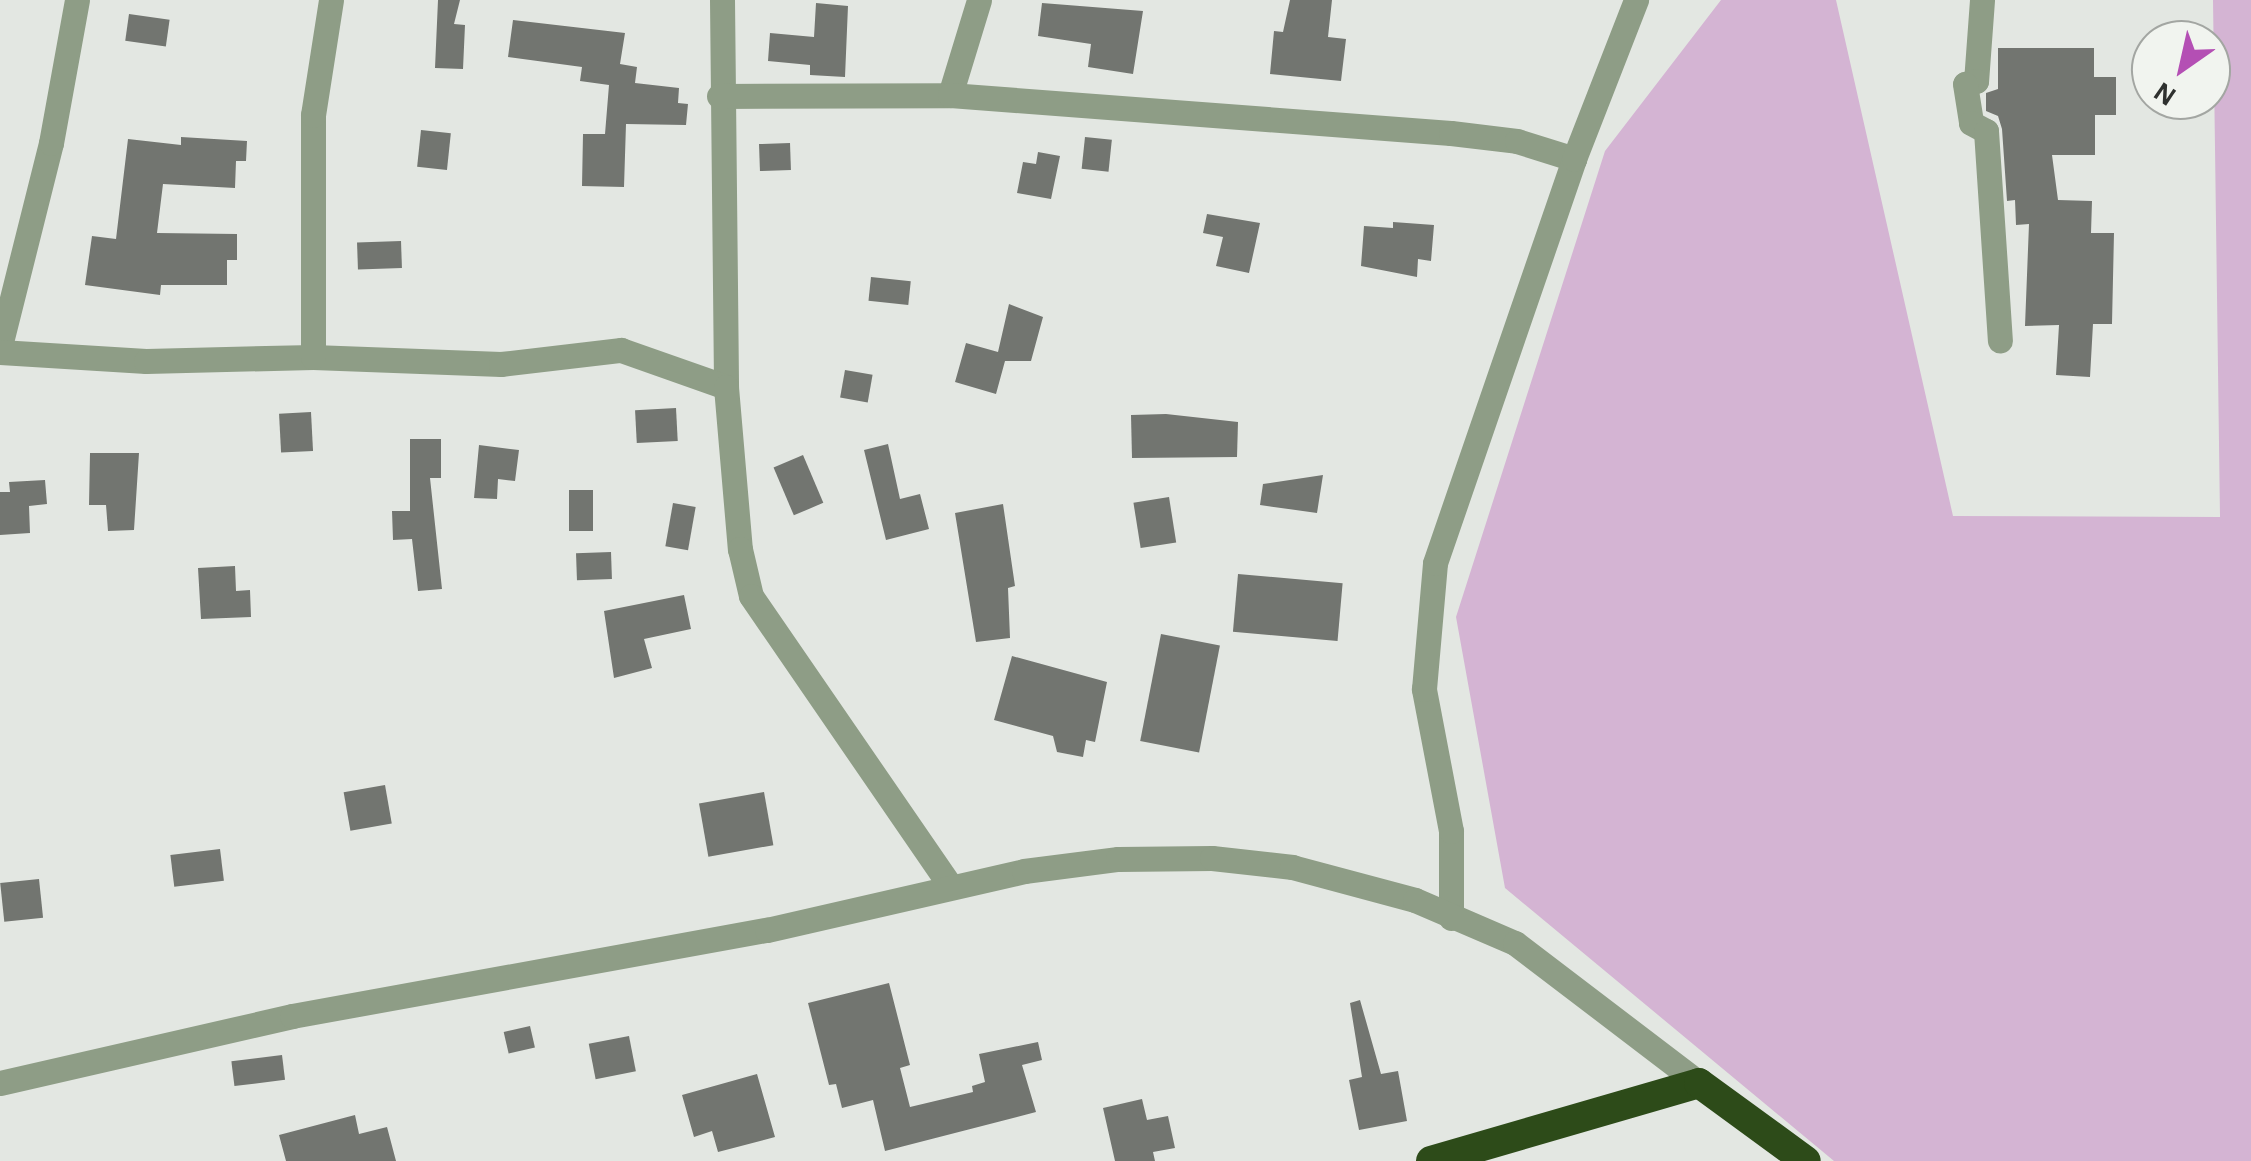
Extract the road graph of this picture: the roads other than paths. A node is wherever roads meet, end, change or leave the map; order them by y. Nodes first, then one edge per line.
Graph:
1 (77, 0) edge
2 (331, 0) edge
3 (722, 0) edge
4 (979, 0) edge
5 (1636, 0) edge
6 (1982, 0) edge
7 (950, 95) junction
8 (719, 96) junction
9 (1574, 158) junction
10 (2000, 341) dead end
11 (0, 349) edge
12 (313, 357) junction
13 (726, 387) junction
14 (951, 886) junction
15 (1451, 918) junction
16 (0, 1083) edge
17 (1699, 1083) junction
18 (1430, 1161) edge
19 (1806, 1161) edge

1 - 11 street
2 - 12 street
3 - 8 street
4 - 7 street
5 - 9 street
6 - 10 street
7 - 8 street
7 - 9 street
8 - 13 street
9 - 15 street
11 - 12 street
12 - 13 street
13 - 14 street
14 - 15 street
14 - 16 street
15 - 17 street
17 - 18 highway
17 - 19 highway

